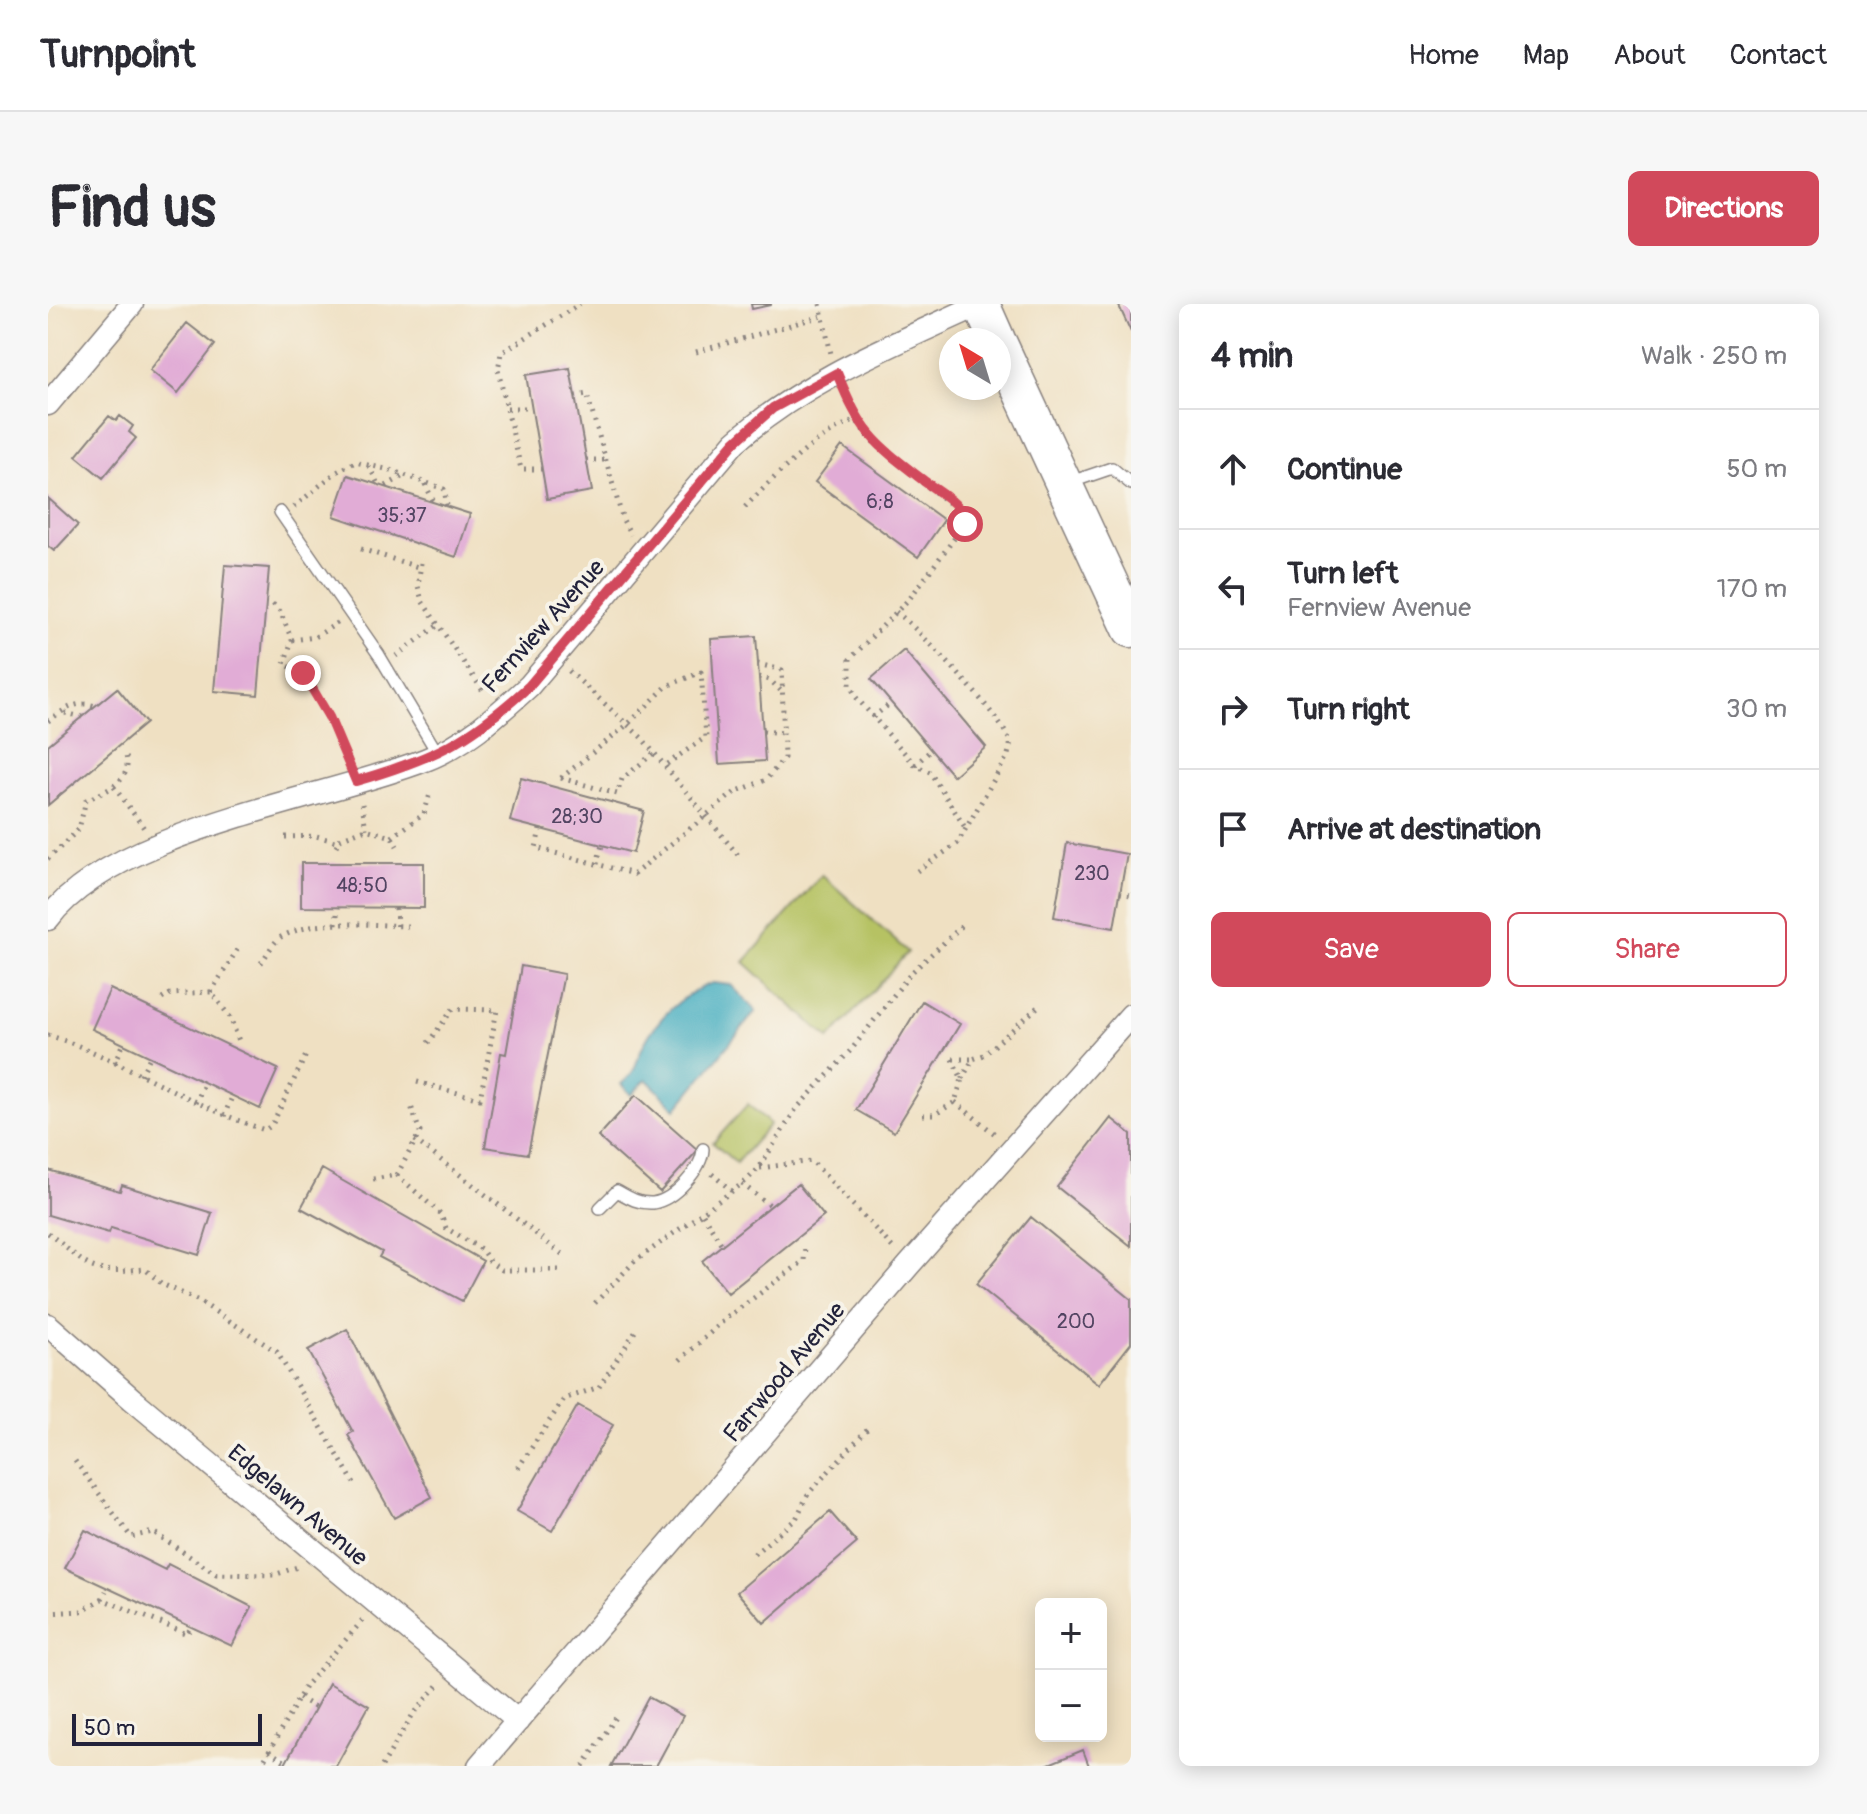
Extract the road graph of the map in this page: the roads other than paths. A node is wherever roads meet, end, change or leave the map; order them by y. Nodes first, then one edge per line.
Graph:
1 (132, 304) edge
2 (981, 304) edge
3 (992, 328) edge
4 (1011, 370) edge
5 (48, 404) edge
6 (1131, 484) edge
7 (1064, 485) junction
8 (282, 514) road end
9 (1131, 629) edge
10 (438, 754) junction
11 (48, 919) edge
12 (1131, 1015) edge
13 (703, 1149) dead end
14 (600, 1208) dead end
15 (48, 1325) edge
16 (518, 1721) junction
17 (479, 1766) edge

1 - 5 street
2 - 3 main road
2 - 10 street, Fernview Avenue
4 - 7 main road
6 - 7 lane
7 - 9 main road
8 - 10 lane
10 - 11 street, Fernview Avenue
12 - 16 street, Farrwood Avenue
13 - 14 lane
15 - 16 street, Edgelawn Avenue
16 - 17 street, Farrwood Avenue

